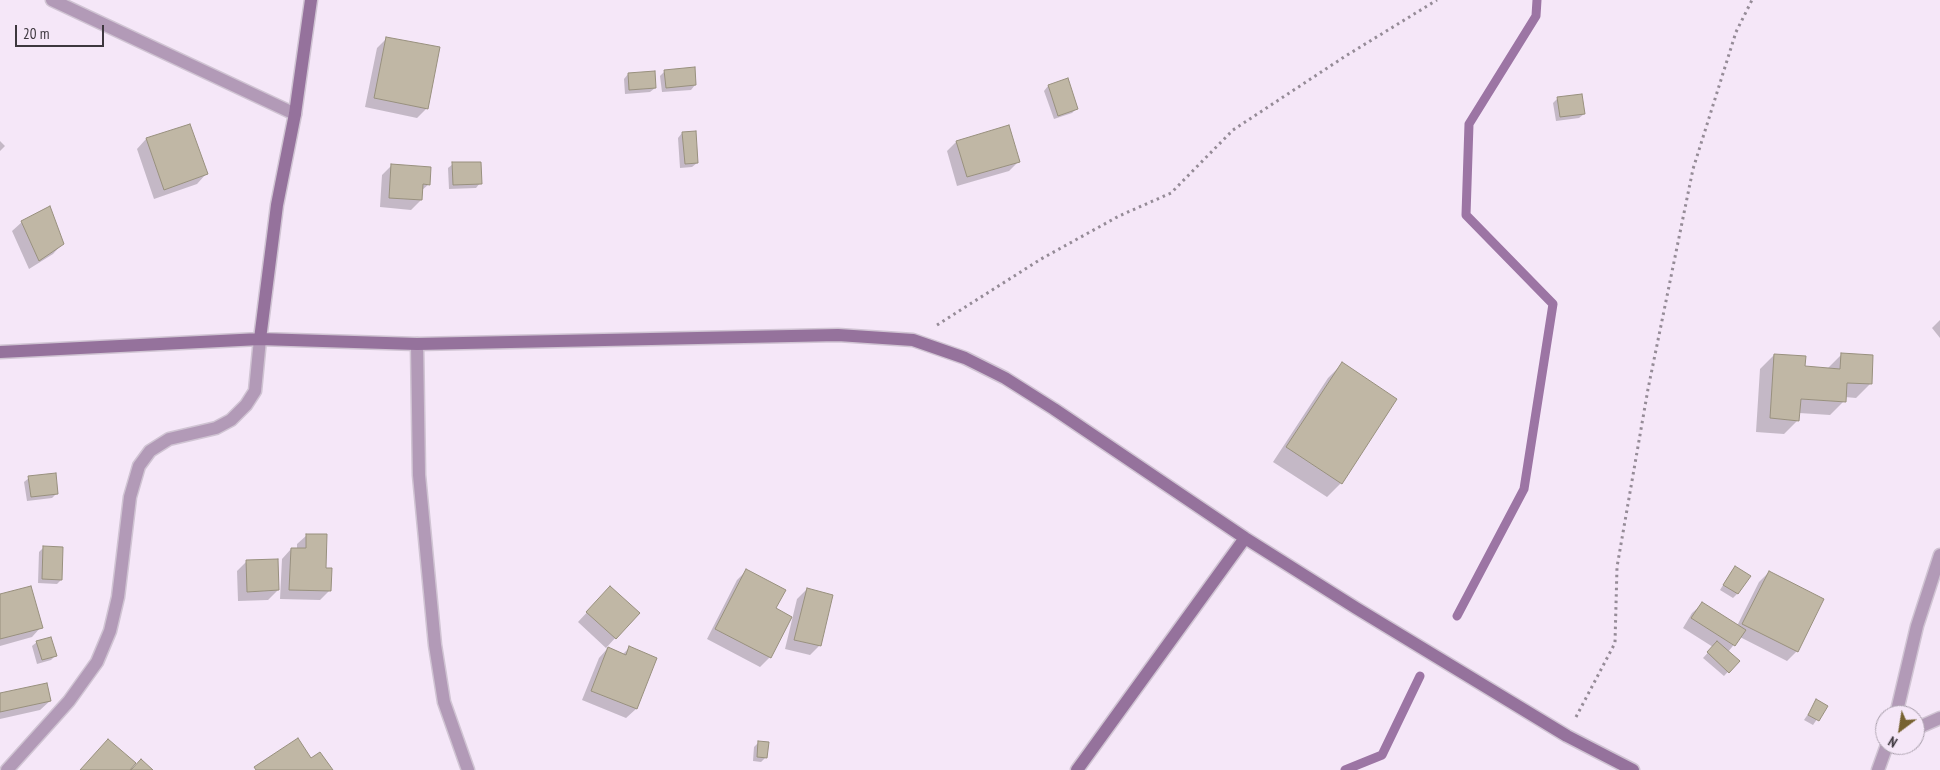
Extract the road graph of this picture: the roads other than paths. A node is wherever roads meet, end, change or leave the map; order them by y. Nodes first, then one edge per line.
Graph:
1 (52, 0) edge
2 (311, 0) edge
3 (295, 114) junction
4 (260, 339) junction
5 (417, 344) junction
6 (0, 352) edge
7 (1245, 538) junction
8 (1940, 555) edge
9 (1898, 705) edge
10 (1940, 718) edge
11 (1925, 725) edge
12 (1883, 755) edge
13 (7, 770) edge
14 (468, 770) edge
15 (1078, 770) edge
16 (1633, 770) edge
17 (1878, 770) edge

1 - 3 street
2 - 3 street
3 - 4 street
4 - 5 street
4 - 6 street
4 - 13 street
5 - 7 street
5 - 14 street
7 - 15 street
7 - 16 street
8 - 9 street
10 - 11 street
12 - 17 street

